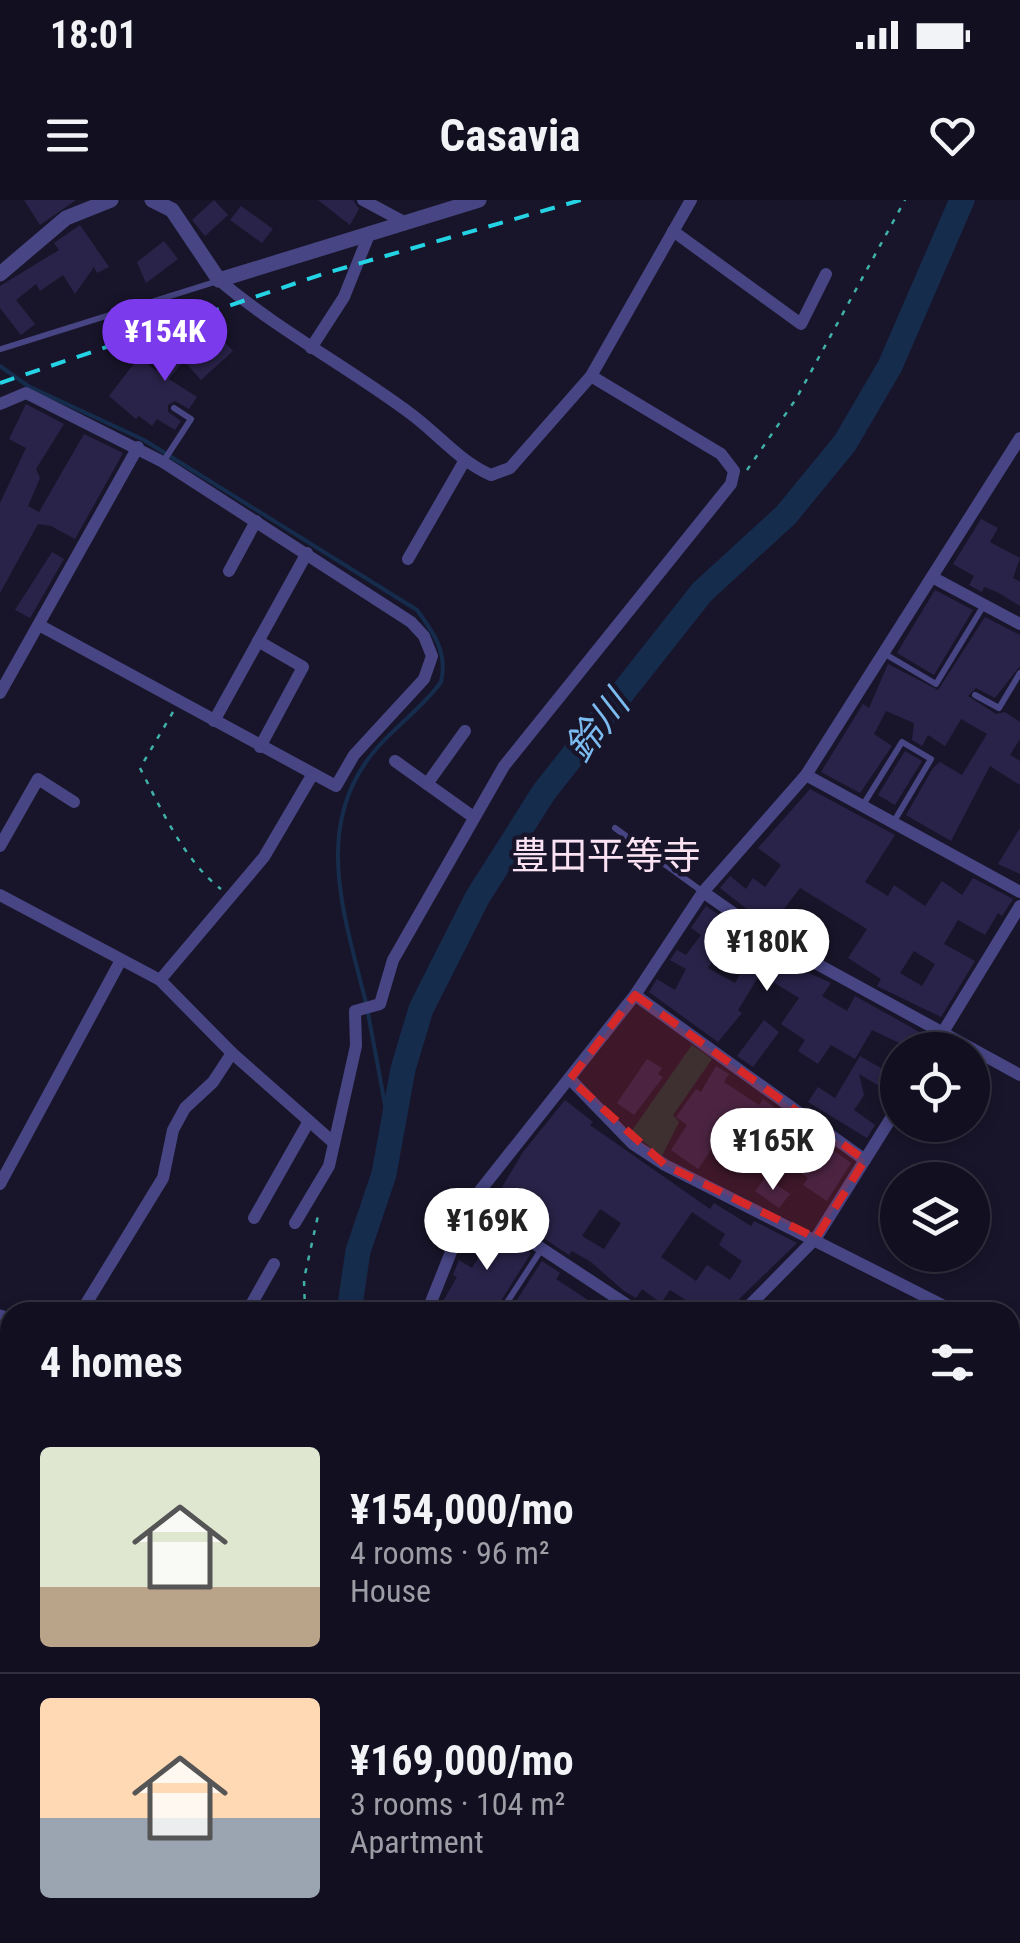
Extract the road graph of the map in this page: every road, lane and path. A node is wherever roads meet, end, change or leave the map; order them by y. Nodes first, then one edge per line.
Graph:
1 (111, 200) edge
2 (152, 200) edge
3 (363, 200) edge
4 (480, 200) edge
5 (691, 200) edge
6 (905, 200) edge
7 (81, 204) edge
8 (177, 205) edge
9 (448, 205) edge
10 (404, 222) junction
11 (673, 231) junction
12 (370, 232) junction
13 (0, 274) edge
14 (826, 274) dead end
15 (219, 280) junction
16 (311, 348) junction
17 (1, 349) edge
18 (591, 376) junction
19 (0, 404) edge
20 (174, 408) dead end
21 (1020, 438) edge
22 (138, 448) junction
23 (465, 460) junction
24 (163, 462) junction
25 (731, 484) junction
26 (256, 521) junction
27 (307, 552) junction
28 (408, 559) dead end
29 (229, 571) dead end
30 (932, 577) junction
31 (984, 604) junction
32 (39, 624) junction
33 (1020, 624) edge
34 (258, 641) junction
35 (884, 653) junction
36 (1020, 673) edge
37 (2, 687) edge
38 (976, 695) dead end
39 (178, 702) junction
40 (214, 721) junction
41 (465, 731) dead end
42 (260, 747) junction
43 (395, 761) dead end
44 (806, 775) junction
45 (311, 777) junction
46 (427, 784) junction
47 (74, 802) dead end
48 (862, 806) junction
49 (472, 816) junction
50 (894, 823) junction
51 (615, 828) dead end
52 (0, 846) edge
53 (703, 892) junction
54 (1020, 892) edge
55 (0, 895) edge
56 (231, 896) junction
57 (1020, 906) edge
58 (121, 960) junction
59 (160, 980) junction
60 (636, 995) junction
61 (940, 1032) edge
62 (943, 1032) edge
63 (232, 1053) junction
64 (990, 1059) edge
65 (1020, 1075) edge
66 (570, 1080) junction
67 (309, 1121) junction
68 (880, 1135) edge
69 (334, 1143) junction
70 (865, 1160) junction
71 (0, 1184) edge
72 (471, 1202) junction
73 (320, 1204) dead end
74 (254, 1218) dead end
75 (294, 1223) dead end
76 (816, 1238) junction
77 (542, 1249) junction
78 (274, 1264) dead end
79 (87, 1302) edge
80 (252, 1302) edge
81 (305, 1302) edge
82 (432, 1302) edge
83 (507, 1302) edge
84 (623, 1302) edge
85 (753, 1302) edge
86 (937, 1302) edge

1 - 7 street
2 - 8 street
3 - 10 street
4 - 9 street
5 - 11 street
6 - 25 path
7 - 13 street
8 - 15 street
9 - 10 street
10 - 12 street
11 - 14 street
11 - 18 street
12 - 15 street
12 - 16 street
15 - 16 street
15 - 17 lane
16 - 23 street
18 - 23 street
18 - 25 street
19 - 22 street
20 - 24 lane
21 - 30 street
22 - 24 street
22 - 32 street
23 - 28 street
24 - 26 street
25 - 49 street
26 - 27 street
26 - 29 street
27 - 34 street
27 - 45 street
30 - 31 street
30 - 35 street
31 - 33 street
31 - 35 lane
32 - 37 street
32 - 39 street
34 - 40 street
34 - 42 street
35 - 44 street
36 - 38 lane
39 - 40 street
39 - 56 path
40 - 42 street
41 - 46 street
42 - 45 street
43 - 46 street
44 - 48 street
44 - 53 street
45 - 56 street
46 - 49 street
47 - 52 street
48 - 50 street
48 - 50 lane
49 - 69 street
50 - 54 street
51 - 53 lane
53 - 60 street
53 - 61 street
55 - 58 street
56 - 59 street
57 - 62 street
58 - 59 street
58 - 71 street
59 - 63 street
60 - 66 street
60 - 70 street
63 - 67 street
63 - 79 street
64 - 65 street
66 - 72 street
66 - 76 street
67 - 69 street
67 - 74 street
68 - 70 street
69 - 75 street
70 - 76 street
72 - 77 street
72 - 82 street
73 - 81 path
76 - 85 street
76 - 86 street
77 - 83 lane
77 - 84 street
78 - 80 street

